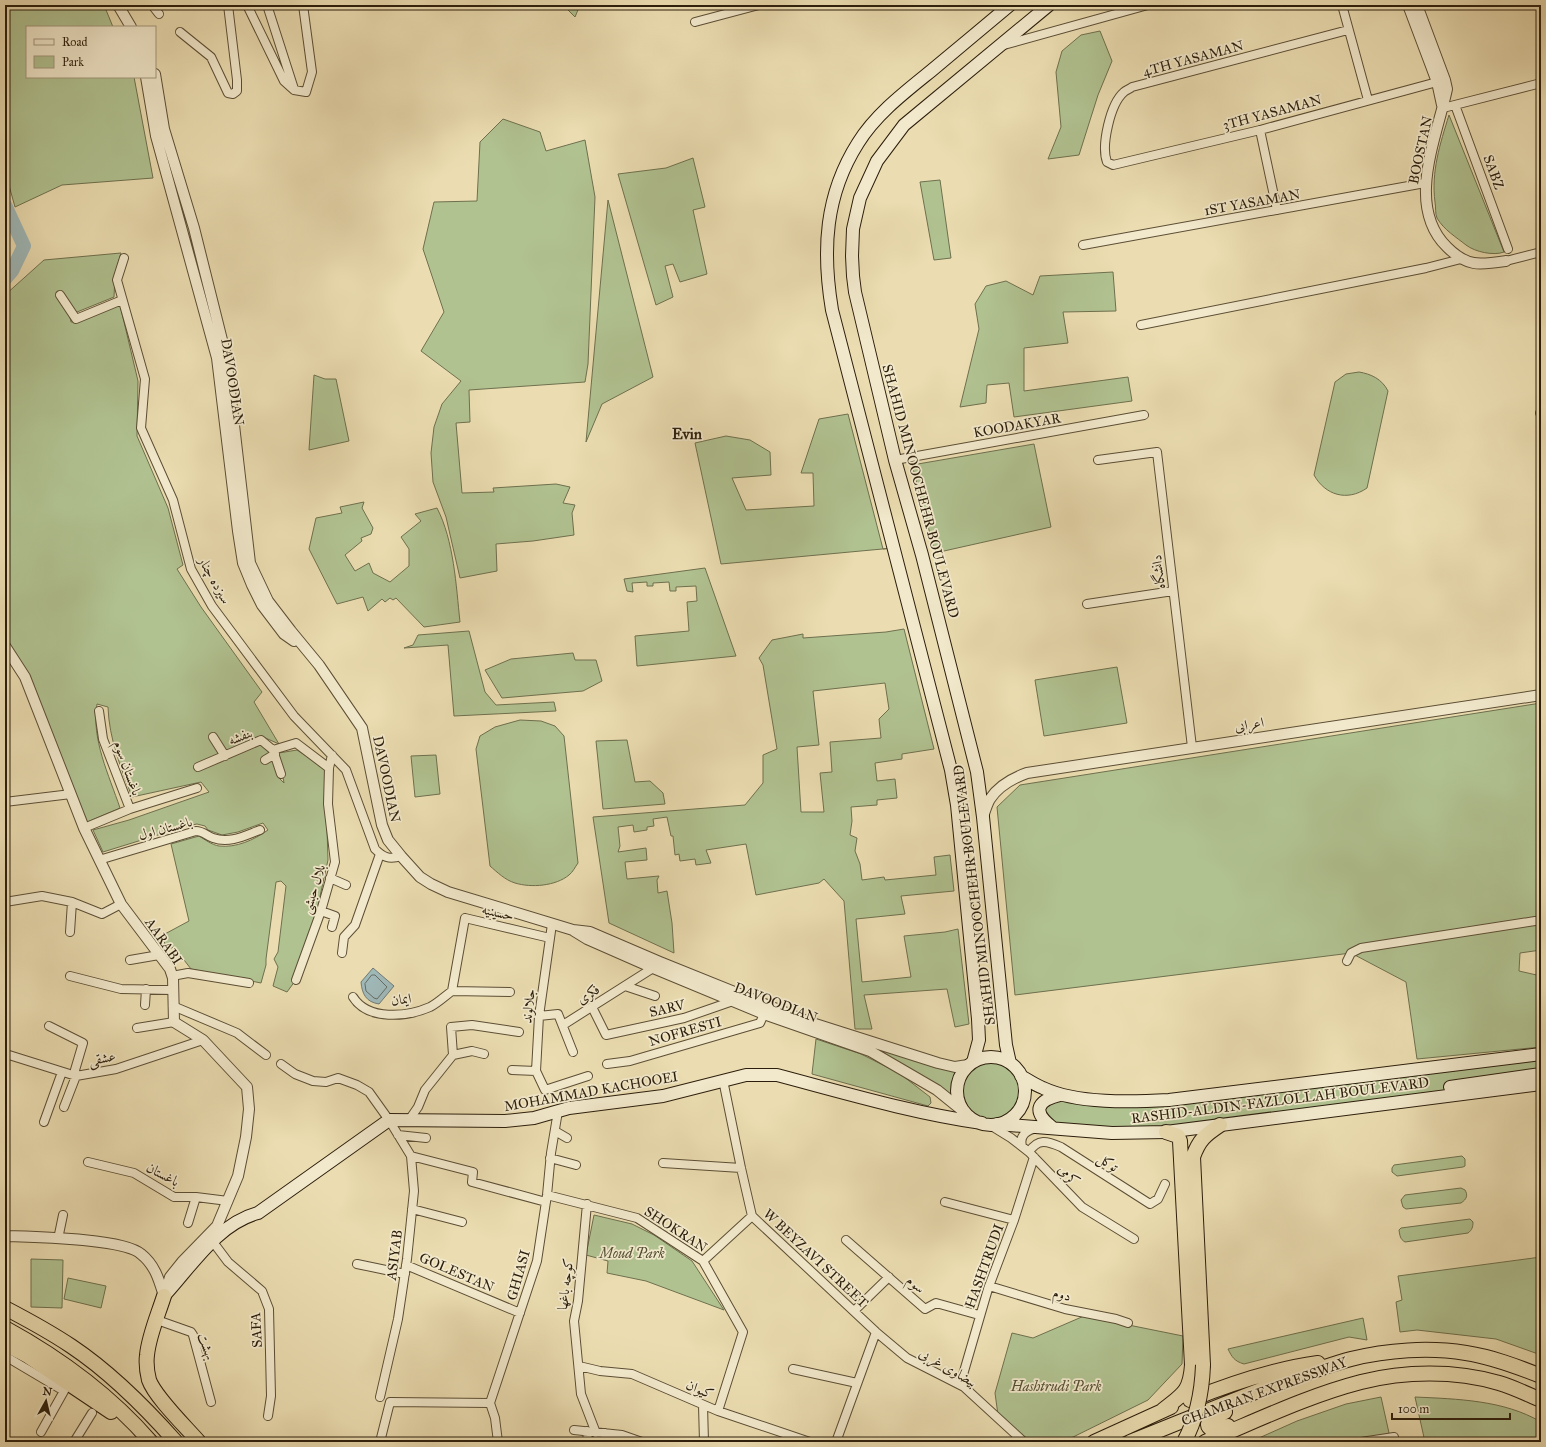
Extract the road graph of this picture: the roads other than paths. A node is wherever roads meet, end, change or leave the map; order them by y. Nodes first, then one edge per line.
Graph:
1 (111, 5) edge
2 (118, 5) edge
3 (123, 5) edge
4 (152, 5) edge
5 (228, 5) edge
6 (247, 5) edge
7 (267, 5) edge
8 (303, 5) edge
9 (760, 5) edge
10 (1010, 5) edge
11 (1049, 5) edge
12 (1148, 5) edge
13 (1342, 5) edge
14 (1408, 5) edge
15 (1417, 5) edge
16 (160, 14) dead end
17 (122, 22) edge
18 (695, 22) dead end
19 (1348, 30) junction
20 (180, 32) dead end
21 (998, 46) junction
22 (146, 78) edge
23 (156, 78) edge
24 (1441, 81) junction
25 (1541, 83) edge
26 (294, 90) junction
27 (1368, 100) junction
28 (1455, 105) junction
29 (1443, 108) junction
30 (1260, 130) junction
31 (1113, 165) joint
32 (1425, 183) junction
33 (1277, 210) junction
34 (1083, 245) dead end
35 (1508, 249) dead end
36 (1541, 252) edge
37 (124, 258) dead end
38 (1461, 259) junction
39 (1506, 261) joint
40 (203, 265) junction
41 (194, 271) junction
42 (60, 295) dead end
43 (122, 300) junction
44 (1141, 325) dead end
45 (1144, 415) dead end
46 (895, 460) junction
47 (1098, 460) dead end
48 (1173, 591) junction
49 (1087, 604) dead end
50 (5, 646) edge
51 (308, 650) junction
52 (1541, 694) edge
53 (99, 711) dead end
54 (213, 737) dead end
55 (1192, 747) junction
56 (274, 752) junction
57 (332, 755) junction
58 (225, 756) junction
59 (264, 760) dead end
60 (198, 768) dead end
61 (329, 768) junction
62 (281, 774) dead end
63 (197, 788) dead end
64 (71, 794) junction
65 (5, 802) edge
66 (130, 809) junction
67 (983, 817) junction
68 (84, 828) junction
69 (260, 830) dead end
70 (380, 854) junction
71 (400, 856) junction
72 (99, 860) junction
73 (330, 878) junction
74 (346, 885) dead end
75 (5, 902) edge
76 (72, 902) junction
77 (121, 904) junction
78 (321, 911) junction
79 (1536, 921) dead end
80 (552, 924) junction
81 (332, 926) dead end
82 (573, 930) junction
83 (70, 932) dead end
84 (550, 938) junction
85 (342, 953) dead end
86 (159, 955) junction
87 (130, 960) dead end
88 (1347, 961) dead end
89 (653, 968) junction
90 (70, 976) dead end
91 (172, 976) junction
92 (296, 980) dead end
93 (249, 983) dead end
94 (625, 986) junction
95 (146, 989) junction
96 (173, 990) junction
97 (452, 991) junction
98 (510, 992) dead end
99 (655, 996) dead end
100 (353, 997) dead end
101 (733, 1001) junction
102 (145, 1005) dead end
103 (173, 1006) junction
104 (592, 1007) junction
105 (764, 1014) junction
106 (539, 1016) junction
107 (174, 1022) junction
108 (563, 1025) junction
109 (50, 1026) dead end
110 (137, 1028) dead end
111 (519, 1032) dead end
112 (203, 1040) junction
113 (871, 1047) junction
114 (572, 1052) dead end
115 (484, 1054) dead end
116 (1541, 1054) edge
117 (5, 1055) edge
118 (266, 1055) dead end
119 (453, 1056) junction
120 (970, 1063) junction
121 (1010, 1063) junction
122 (281, 1064) dead end
123 (607, 1064) dead end
124 (512, 1070) dead end
125 (536, 1071) junction
126 (62, 1072) junction
127 (1541, 1074) edge
128 (76, 1076) junction
129 (588, 1076) dead end
130 (1021, 1076) junction
131 (724, 1080) junction
132 (1541, 1084) edge
133 (1060, 1095) junction
134 (1409, 1101) junction
135 (64, 1108) dead end
136 (558, 1111) junction
137 (963, 1111) junction
138 (389, 1120) junction
139 (410, 1120) junction
140 (44, 1122) dead end
141 (990, 1124) junction
142 (1220, 1125) junction
143 (1048, 1128) junction
144 (555, 1131) junction
145 (1166, 1132) junction
146 (398, 1135) junction
147 (426, 1138) dead end
148 (567, 1138) dead end
149 (1022, 1146) junction
150 (1032, 1154) junction
151 (411, 1156) junction
152 (550, 1158) junction
153 (88, 1162) dead end
154 (663, 1163) dead end
155 (576, 1165) dead end
156 (741, 1168) junction
157 (1165, 1184) dead end
158 (196, 1197) junction
159 (546, 1199) junction
160 (228, 1201) junction
161 (945, 1202) dead end
162 (586, 1204) junction
163 (412, 1209) junction
164 (63, 1215) dead end
165 (752, 1216) junction
166 (1014, 1220) junction
167 (462, 1222) dead end
168 (188, 1223) dead end
169 (5, 1236) edge
170 (58, 1239) junction
171 (846, 1240) dead end
172 (1134, 1240) dead end
173 (213, 1242) junction
174 (703, 1261) junction
175 (357, 1264) dead end
176 (406, 1265) junction
177 (405, 1274) junction
178 (889, 1278) junction
179 (989, 1286) junction
180 (164, 1296) junction
181 (5, 1308) edge
182 (854, 1311) junction
183 (520, 1313) junction
184 (979, 1315) junction
185 (157, 1320) junction
186 (1128, 1323) dead end
187 (5, 1328) edge
188 (876, 1332) junction
189 (5, 1344) edge
190 (5, 1356) edge
191 (1352, 1359) junction
192 (579, 1366) junction
193 (793, 1369) dead end
194 (1541, 1376) edge
195 (857, 1383) junction
196 (960, 1385) junction
197 (1259, 1391) junction
198 (126, 1392) junction
199 (380, 1397) dead end
200 (1541, 1400) edge
201 (210, 1402) dead end
202 (490, 1403) junction
203 (703, 1405) junction
204 (1163, 1410) junction
205 (718, 1411) junction
206 (92, 1413) dead end
207 (1272, 1415) junction
208 (268, 1416) dead end
209 (574, 1430) dead end
210 (41, 1432) dead end
211 (587, 1432) junction
212 (596, 1433) junction
213 (1394, 1437) dead end
214 (147, 1438) edge
215 (604, 1438) edge
216 (74, 1442) edge
217 (176, 1442) edge
218 (189, 1442) edge
219 (199, 1442) edge
220 (380, 1442) edge
221 (498, 1442) edge
222 (588, 1442) edge
223 (642, 1442) edge
224 (704, 1442) edge
225 (810, 1442) edge
226 (836, 1442) edge
227 (1024, 1442) edge
228 (1094, 1442) edge
229 (1130, 1442) edge
230 (1184, 1442) edge
231 (1205, 1442) edge
232 (1361, 1442) edge

1 - 17 street
2 - 17 street
3 - 17 street
4 - 16 street
5 - 20 street
6 - 26 street
7 - 26 street
8 - 26 street
9 - 18 street
10 - 120 main road, SHAHID MINOOCHEHR BOULEVARD
11 - 21 main road, SHAHID MINOOCHEHR BOULEVARD
12 - 21 street
13 - 19 street
14 - 24 street, BOOSTAN
15 - 24 street, BOOSTAN
19 - 27 street
19 - 31 street, 4TH YASAMAN
21 - 46 main road, SHAHID MINOOCHEHR BOULEVARD
22 - 41 street, DAVOODIAN
23 - 40 street, DAVOODIAN
24 - 27 street, 3TH YASAMAN
24 - 29 street, BOOSTAN
25 - 28 street
27 - 30 street, 3TH YASAMAN
28 - 29 street
28 - 35 street, SABZ
29 - 32 street, BOOSTAN
30 - 31 street, 3TH YASAMAN
30 - 33 street
32 - 33 street, 1ST YASAMAN
32 - 38 street, BOOSTAN
33 - 34 street, 1ST YASAMAN
36 - 39 street
37 - 43 street, سیزده چنار
38 - 39 street, BOOSTAN
38 - 44 street
40 - 41 street
40 - 51 street, DAVOODIAN
41 - 51 street, DAVOODIAN
42 - 43 street
43 - 57 street, سیزده چنار
45 - 46 street, KOODAKYAR
46 - 67 main road, SHAHID MINOOCHEHR BOULEVARD
47 - 48 street, دانشگاه
48 - 49 street
48 - 55 street, دانشگاه
50 - 64 street, AARABI
51 - 71 street, DAVOODIAN
52 - 55 street, اعرابی
53 - 66 street, باغستان سوم
54 - 58 street
55 - 67 street, اعرابی
56 - 58 street, بنفشه
56 - 59 street
56 - 61 street
56 - 62 street
57 - 61 street, بلال حبشی
57 - 70 street, سیزده چنار
58 - 60 street, بنفشه
61 - 73 street, بلال حبشی
63 - 66 street
64 - 65 street
64 - 68 street, AARABI
66 - 68 street, باغستان سوم
67 - 121 main road, SHAHID MINOOCHEHR BOULEVARD
68 - 72 street, AARABI
69 - 72 street, باغستان اول
70 - 71 street
70 - 85 street
71 - 80 street, DAVOODIAN
72 - 77 street, AARABI
73 - 74 street
73 - 78 street, بلال حبشی
75 - 76 street
76 - 77 street
76 - 83 street
77 - 86 street, AARABI
78 - 81 street
78 - 92 street, بلال حبشی
79 - 88 street
80 - 82 street, DAVOODIAN
80 - 84 street, جلالوند
82 - 89 street, DAVOODIAN
82 - 113 street, DAVOODIAN
84 - 97 street, حسینیه
84 - 106 street, جلالوند
86 - 87 street
86 - 91 street, AARABI
89 - 94 street, فکری
89 - 101 street, DAVOODIAN
90 - 95 street
91 - 93 street
91 - 96 street, AARABI
94 - 99 street
94 - 104 street, فکری
95 - 96 street
95 - 102 street
96 - 103 street, AARABI
97 - 98 street
97 - 100 street, ایمان
101 - 104 street, SARV
101 - 105 street, DAVOODIAN
103 - 107 street, AARABI
103 - 118 street
104 - 108 street, فکری
105 - 113 street, DAVOODIAN
105 - 123 street, NOFRESTI
106 - 108 street
106 - 125 street, جلالوند
107 - 110 street
107 - 112 street
108 - 114 street
109 - 128 street
111 - 119 street
112 - 128 street, عشقی
112 - 160 street
113 - 120 street, DAVOODIAN
113 - 137 street, DAVOODIAN
115 - 119 street
116 - 133 main road, RASHID-ALDIN-FAZLOLLAH BOULEVARD
117 - 126 street, عشقی
119 - 139 street
120 - 121 main road
120 - 137 main road
121 - 130 main road
122 - 138 street, ASIYAB
124 - 125 street
125 - 129 street, جلالوند
126 - 128 street, عشقی
126 - 140 street
127 - 134 main road
128 - 135 street
130 - 133 main road, RASHID-ALDIN-FAZLOLLAH BOULEVARD
130 - 141 main road
131 - 136 main road, MOHAMMAD KACHOOEI
131 - 141 main road, MOHAMMAD KACHOOEI
131 - 156 street, W BEYZAVI STREET
132 - 134 main road, RASHID-ALDIN-FAZLOLLAH BOULEVARD
133 - 143 main road
134 - 142 main road, RASHID-ALDIN-FAZLOLLAH BOULEVARD
136 - 139 main road, MOHAMMAD KACHOOEI
136 - 144 street, GHIASI
137 - 141 main road
138 - 139 main road, MOHAMMAD KACHOOEI
138 - 146 street, ASIYAB
138 - 173 main road
141 - 143 main road, RASHID-ALDIN-FAZLOLLAH BOULEVARD
141 - 149 street, کرمی
142 - 145 main road, RASHID-ALDIN-FAZLOLLAH BOULEVARD
142 - 230 highway, bridge
143 - 145 main road, RASHID-ALDIN-FAZLOLLAH BOULEVARD
143 - 149 street
144 - 148 street
144 - 152 street, GHIASI
145 - 204 highway
146 - 147 street
146 - 151 street, ASIYAB
149 - 150 street, کرمی
150 - 157 street, توکل
150 - 166 street, HASHTRUDI
150 - 172 street, کرمی
151 - 159 street, SHOKRAN
151 - 163 street, ASIYAB
152 - 155 street
152 - 159 street, GHIASI
153 - 158 street, باغستان
154 - 156 street
156 - 165 street, W BEYZAVI STREET
158 - 160 street, باغستان
158 - 168 street
159 - 162 street, SHOKRAN
159 - 183 street, GHIASI
160 - 180 street
161 - 166 street
162 - 174 street, SHOKRAN
162 - 192 street, کوچه باغها
163 - 167 street
163 - 176 street, ASIYAB
164 - 170 street
165 - 174 street
165 - 182 street, W BEYZAVI STREET
166 - 179 street, HASHTRUDI
169 - 170 street
170 - 180 street
171 - 178 street, سوم
173 - 180 main road
173 - 208 street, SAFA
174 - 205 street, SHOKRAN
175 - 177 street
176 - 177 street, ASIYAB
176 - 183 street, GOLESTAN
177 - 199 street, ASIYAB
178 - 182 street
178 - 184 street, سوم
179 - 184 street, HASHTRUDI
179 - 186 street, دوم
180 - 185 highway
181 - 198 highway
182 - 188 street, W BEYZAVI STREET
183 - 202 street, GHIASI
184 - 196 street, HASHTRUDI
185 - 201 street, بهشت
185 - 219 highway
187 - 214 highway
188 - 195 street
188 - 196 street, بیضاوی غربی
189 - 214 highway
190 - 210 street
191 - 194 highway, CHAMRAN EXPRESSWAY
191 - 197 highway, CHAMRAN EXPRESSWAY
191 - 204 highway
192 - 203 street, کیوان
192 - 212 street, کوچه باغها
193 - 195 street
195 - 226 street
196 - 227 street, بیضاوی غربی
197 - 207 highway
197 - 229 highway, CHAMRAN EXPRESSWAY
198 - 217 highway
198 - 218 highway
200 - 207 highway, CHAMRAN EXPRESSWAY
202 - 220 street
202 - 221 street
203 - 205 street, کیوان
203 - 224 street
204 - 228 highway
205 - 225 street, کیوان
206 - 216 street
207 - 231 highway, CHAMRAN EXPRESSWAY
209 - 211 street
211 - 212 street
211 - 222 street
212 - 215 street
213 - 232 street
215 - 223 street

